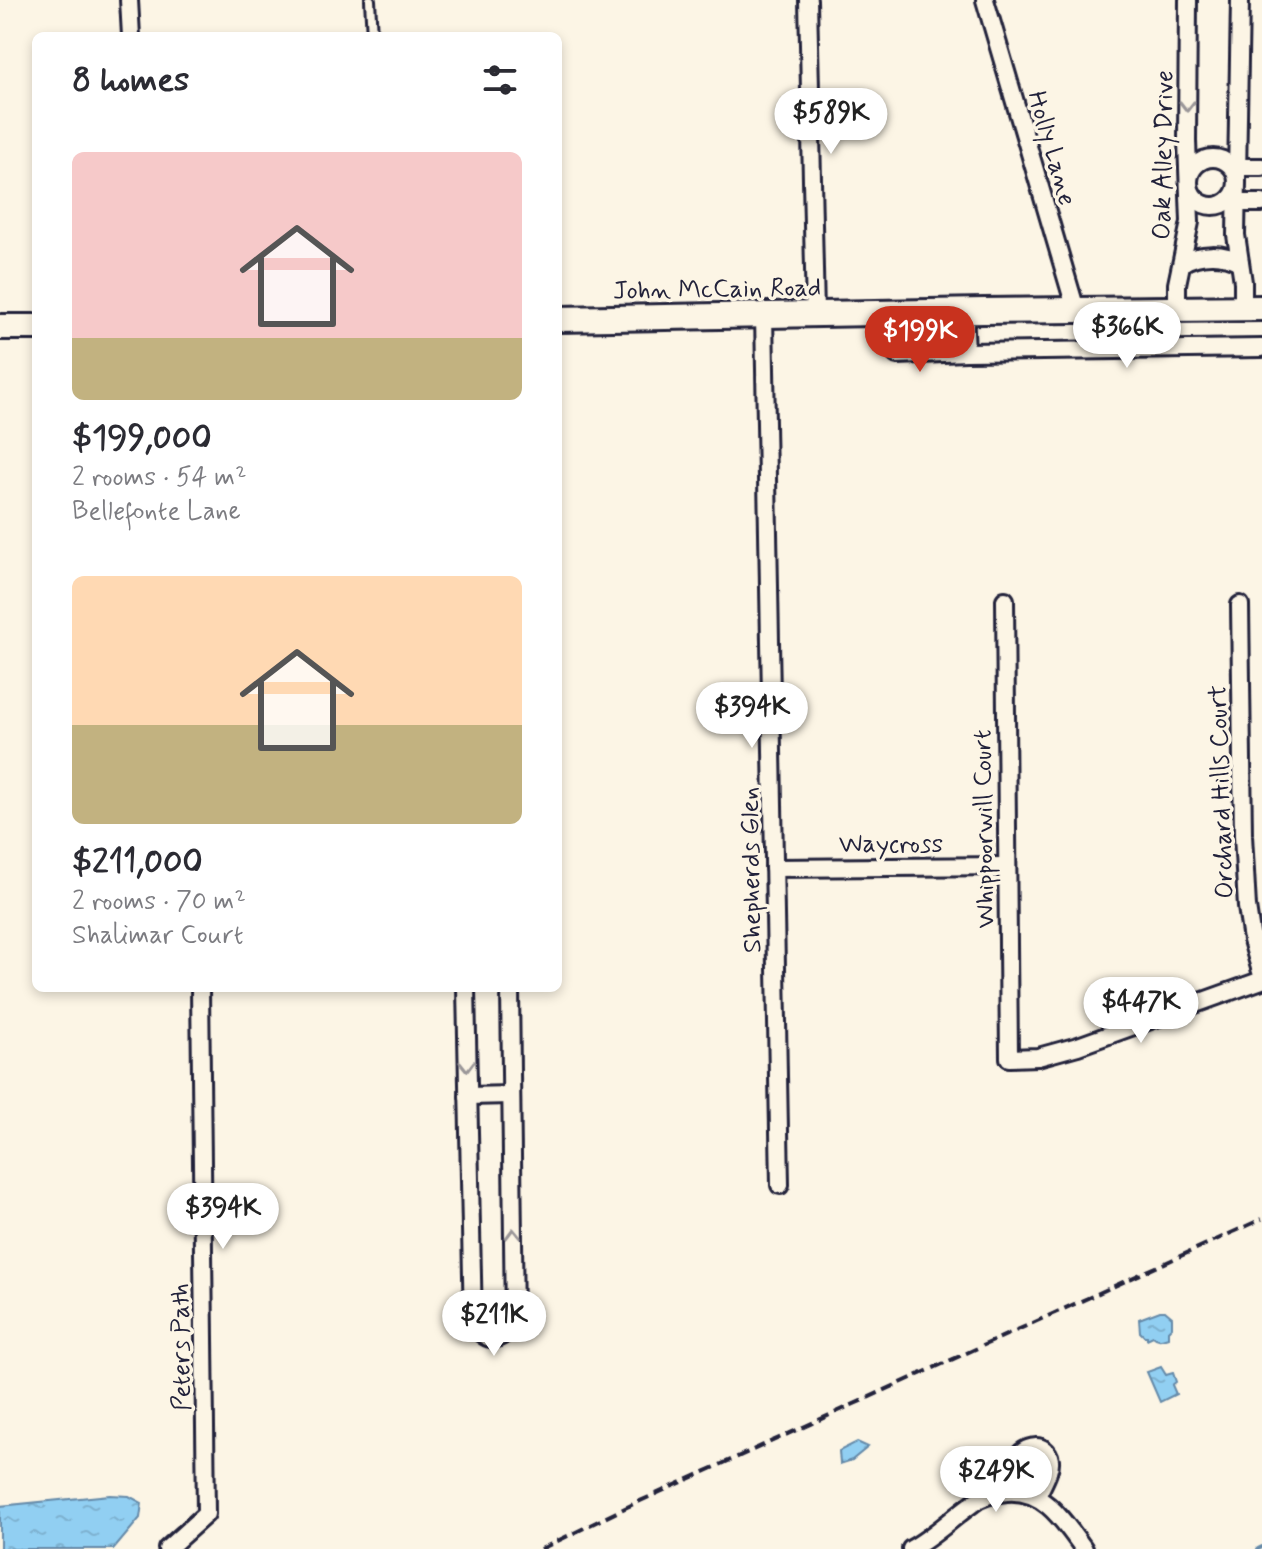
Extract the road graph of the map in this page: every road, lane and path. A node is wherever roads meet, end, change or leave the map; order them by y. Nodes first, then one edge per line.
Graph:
1 (129, 0) edge
2 (370, 0) edge
3 (808, 0) edge
4 (985, 0) edge
5 (1188, 0) edge
6 (1240, 0) edge
7 (131, 32) edge
8 (372, 32) edge
9 (1262, 167) edge
10 (1237, 174) junction
11 (1188, 180) junction
12 (1237, 203) junction
13 (1262, 203) edge
14 (1182, 263) junction
15 (1240, 263) junction
16 (1252, 308) edge
17 (1177, 309) junction
18 (1076, 310) junction
19 (964, 311) junction
20 (815, 314) junction
21 (764, 315) junction
22 (562, 319) edge
23 (0, 327) edge
24 (32, 327) edge
25 (1262, 348) edge
26 (966, 352) junction
27 (897, 355) dead end
28 (1005, 600) dead end
29 (1240, 605) dead end
30 (1007, 866) junction
31 (774, 868) junction
32 (1262, 978) edge
33 (200, 992) edge
34 (466, 992) edge
35 (510, 992) edge
36 (511, 1095) junction
37 (468, 1096) junction
38 (780, 1185) dead end
39 (1013, 1491) junction
40 (1037, 1497) junction
41 (167, 1549) edge
42 (911, 1549) edge
43 (1084, 1549) edge

1 - 7 street
2 - 8 lane
3 - 20 street
4 - 18 street, Holly Lane
5 -> 11 street, Oak Alley Drive
6 - 10 street
9 - 10 street
10 - 11 street
10 - 11 street
10 - 12 street
11 - 14 street, Oak Alley Drive
12 - 13 street
12 - 15 street
14 - 15 street
14 - 17 street, Oak Alley Drive
15 - 16 street
16 - 17 main road, John McCain Road
17 - 18 main road, John McCain Road
18 - 19 main road, John McCain Road
19 - 20 main road, John McCain Road
19 - 26 street
20 - 21 main road, John McCain Road
21 - 22 main road, John McCain Road
21 - 31 street, Shepherds Glen
23 - 24 main road
25 - 26 street
26 - 27 street
28 - 30 street, Whippoorwill Court
29 - 32 street, Orchard Hills Court
30 - 31 street, Waycross
30 - 32 street, Whippoorwill Court
31 - 38 street, Shepherds Glen
33 - 41 street, Peters Path
34 -> 37 street
35 - 36 street
36 - 37 street
37 -> 36 street
39 - 40 street
39 - 40 street
39 - 42 street
40 - 43 street

